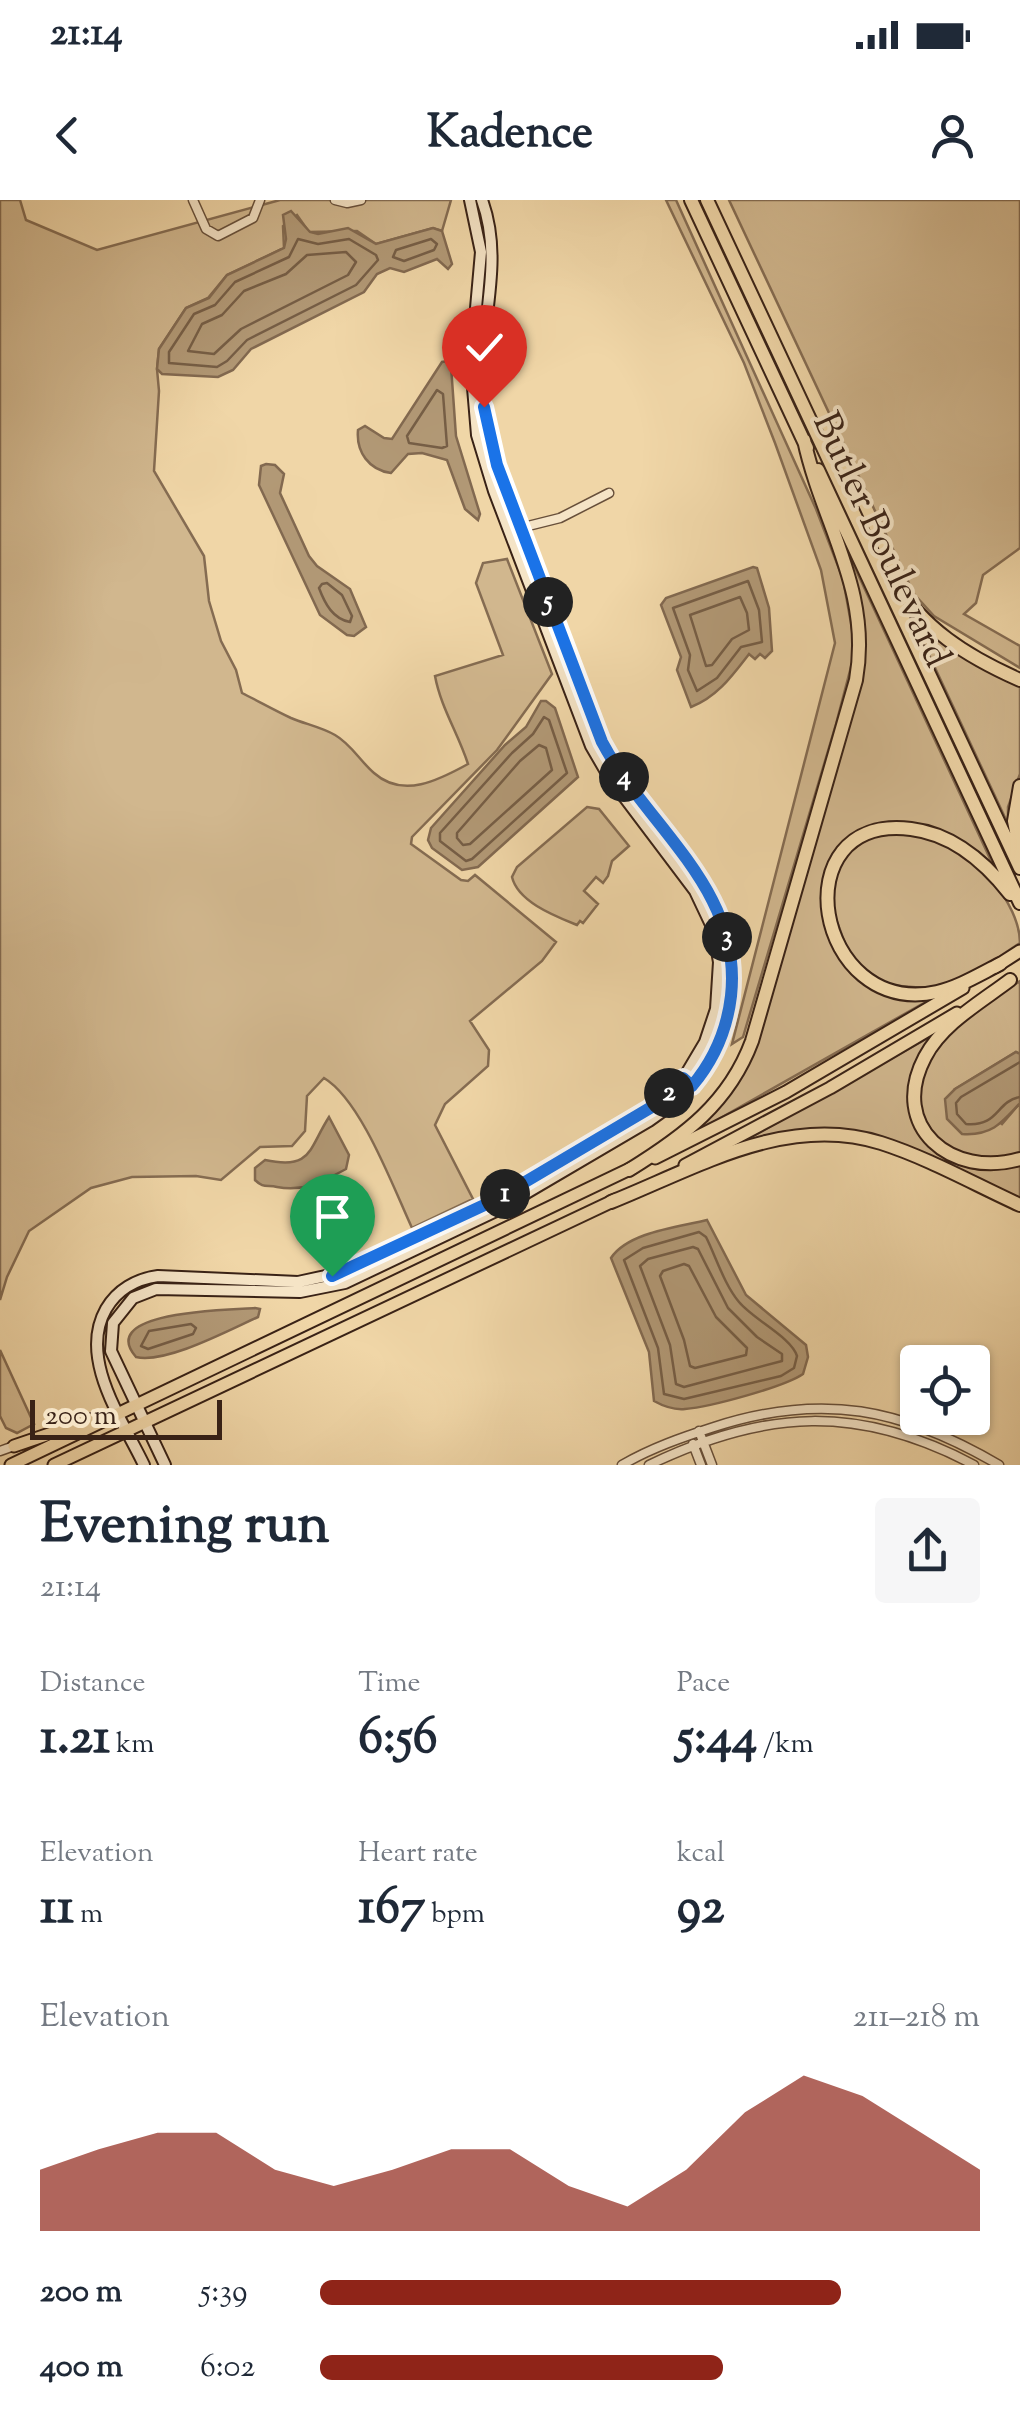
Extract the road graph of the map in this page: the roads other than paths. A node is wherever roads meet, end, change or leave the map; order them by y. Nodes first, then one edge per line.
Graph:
1 (192, 200) edge
2 (260, 200) edge
3 (336, 200) edge
4 (361, 200) edge
5 (470, 200) edge
6 (482, 200) edge
7 (691, 200) edge
8 (708, 200) edge
9 (804, 440) junction
10 (609, 493) dead end
11 (852, 510) junction
12 (520, 528) junction
13 (1020, 680) edge
14 (1020, 786) edge
15 (1020, 852) edge
16 (1020, 868) edge
17 (1020, 905) edge
18 (1020, 951) edge
19 (1000, 964) junction
20 (1015, 977) edge
21 (687, 1082) junction
22 (1020, 1159) edge
23 (629, 1170) junction
24 (612, 1202) junction
25 (1020, 1205) edge
26 (136, 1406) junction
27 (120, 1413) junction
28 (144, 1422) junction
29 (128, 1430) junction
30 (700, 1432) junction
31 (690, 1435) junction
32 (704, 1443) junction
33 (14, 1446) joint
34 (694, 1447) junction
35 (0, 1451) edge
36 (979, 1454) junction
37 (987, 1462) edge
38 (10, 1465) edge
39 (54, 1465) edge
40 (144, 1465) edge
41 (165, 1465) edge
42 (622, 1465) edge
43 (649, 1465) edge
44 (701, 1465) edge
45 (712, 1465) edge
46 (974, 1465) edge
47 (999, 1465) edge

1 - 2 street
3 - 4 street
5 - 21 main road
6 - 12 main road
7 - 9 highway, Butler Boulevard
8 - 11 highway, Butler Boulevard
9 - 17 highway, Butler Boulevard
9 - 23 highway
10 - 12 street
11 - 13 highway
11 - 16 highway, Butler Boulevard
12 - 21 main road
14 - 15 highway
17 - 19 highway
18 - 19 highway
19 - 23 highway
20 - 22 highway
20 - 24 highway
21 - 26 main road
21 - 27 main road
23 - 26 highway
24 - 25 highway
24 - 28 highway
26 - 27 highway
26 - 28 main road
27 - 29 main road
27 - 33 highway
27 - 38 highway
28 - 29 highway
28 - 41 main road
29 - 39 highway
29 - 40 main road
30 - 31 street
30 - 32 street
30 - 36 street
31 - 34 street
31 - 42 street
32 - 34 street
32 - 45 street
32 - 46 street
33 - 35 street
34 - 43 street
34 - 44 street
36 - 37 street
36 - 46 street
37 - 47 street

